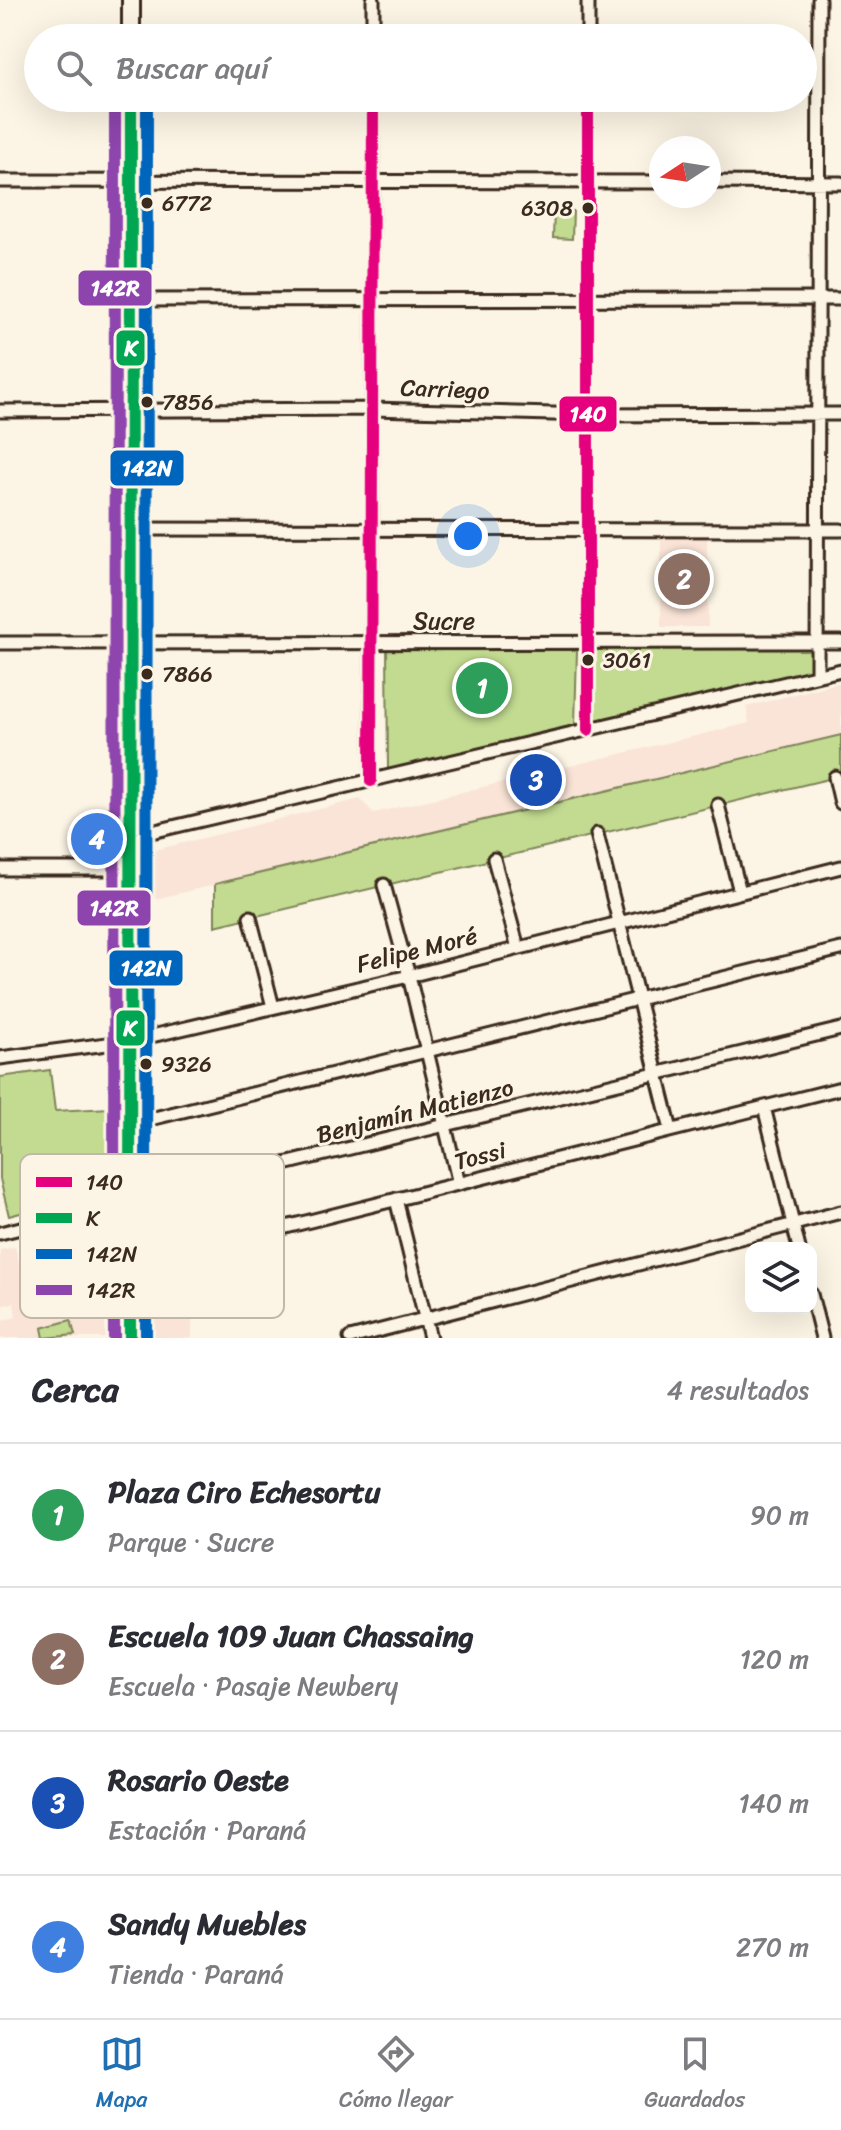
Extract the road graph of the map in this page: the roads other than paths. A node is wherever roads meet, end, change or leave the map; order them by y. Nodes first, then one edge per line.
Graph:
1 (131, 0) edge
2 (373, 0) edge
3 (588, 0) edge
4 (819, 0) edge
5 (131, 24) edge
6 (373, 24) edge
7 (588, 24) edge
8 (817, 65) joint
9 (131, 112) edge
10 (373, 112) edge
11 (588, 112) edge
12 (0, 181) edge
13 (130, 181) junction
14 (373, 182) junction
15 (588, 182) junction
16 (649, 182) edge
17 (721, 182) edge
18 (817, 183) junction
19 (841, 183) edge
20 (589, 299) junction
21 (817, 299) junction
22 (841, 299) edge
23 (130, 300) junction
24 (372, 300) junction
25 (372, 409) junction
26 (130, 410) junction
27 (0, 411) edge
28 (816, 414) junction
29 (841, 414) edge
30 (588, 415) junction
31 (130, 529) junction
32 (372, 529) junction
33 (589, 529) junction
34 (817, 530) junction
35 (841, 530) edge
36 (589, 642) junction
37 (817, 642) junction
38 (841, 642) edge
39 (0, 643) edge
40 (130, 643) junction
41 (371, 643) junction
42 (841, 670) edge
43 (817, 675) junction
44 (588, 730) junction
45 (835, 777) dead end
46 (371, 781) junction
47 (841, 803) edge
48 (718, 805) dead end
49 (597, 834) dead end
50 (130, 837) junction
51 (494, 859) dead end
52 (841, 867) edge
53 (0, 869) edge
54 (130, 869) junction
55 (384, 885) dead end
56 (740, 892) junction
57 (250, 917) dead end
58 (619, 922) junction
59 (518, 948) junction
60 (841, 949) edge
61 (409, 976) junction
62 (638, 999) junction
63 (273, 1007) junction
64 (841, 1029) edge
65 (130, 1041) junction
66 (427, 1051) junction
67 (0, 1058) edge
68 (657, 1075) junction
69 (841, 1088) edge
70 (764, 1107) junction
71 (130, 1124) junction
72 (444, 1126) junction
73 (671, 1130) junction
74 (130, 1154) edge
75 (284, 1165) edge
76 (459, 1184) junction
77 (396, 1199) junction
78 (841, 1212) edge
79 (793, 1225) junction
80 (284, 1227) edge
81 (20, 1228) edge
82 (0, 1233) edge
83 (797, 1242) edge
84 (816, 1314) edge
85 (426, 1319) junction
86 (350, 1338) edge
87 (430, 1338) edge
88 (822, 1338) edge

1 - 5 main road
2 - 6 street
3 - 7 street
4 - 8 street
8 - 18 street
9 - 13 main road
10 - 14 street
11 - 15 street
12 - 13 street
13 - 14 street
13 - 23 main road
14 - 15 street
14 - 24 street
15 - 16 street
15 - 20 street
17 - 18 street
18 - 19 street
18 - 21 street
20 - 21 street
20 - 24 street
20 - 30 street
21 - 22 street
21 - 28 street
23 - 24 street
23 - 26 main road
24 - 25 street
25 - 26 street, Carriego
25 - 30 street, Carriego
25 - 32 street
26 - 27 street, Carriego
26 - 31 main road
28 - 29 street, Carriego
28 - 30 street, Carriego
28 - 34 street
30 - 33 street
31 - 32 street
31 - 40 main road
32 - 33 street
32 - 41 street
33 - 34 street
33 - 36 street
34 - 35 street
34 - 37 street
36 - 37 street, Sucre
36 - 41 street, Sucre
36 - 44 street
37 - 38 street, Sucre
37 - 43 street
39 - 40 street, Sucre
40 - 41 street, Sucre
40 - 50 main road
41 - 46 street
42 - 43 street
43 - 44 street
44 - 46 street
45 - 47 street
46 - 50 street
48 - 56 street
49 - 58 street
50 - 54 main road
51 - 59 street
52 - 56 street, Felipe Moré
53 - 54 street
54 - 65 main road
55 - 61 street
56 - 58 street, Felipe Moré
57 - 63 street
58 - 59 street, Felipe Moré
58 - 62 street
59 - 61 street, Felipe Moré
60 - 62 street
61 - 63 street, Felipe Moré
61 - 66 street
62 - 66 street
62 - 68 street
63 - 65 street, Felipe Moré
64 - 68 street, Benjamín Matienzo
65 - 67 street, Felipe Moré
65 - 71 main road
66 - 71 street
66 - 72 street
68 - 72 street, Benjamín Matienzo
68 - 73 street
69 - 70 street, Tossi
70 - 73 street, Tossi
70 - 79 street
71 - 74 main road
72 - 75 street, Benjamín Matienzo
72 - 76 street
73 - 76 street, Tossi
76 - 77 street, Tossi
77 - 80 street, Tossi
77 - 85 street
78 - 79 street
79 - 83 street
79 - 85 street
81 - 82 street, Benjamín Matienzo
84 - 88 street
85 - 86 street
85 - 87 street

